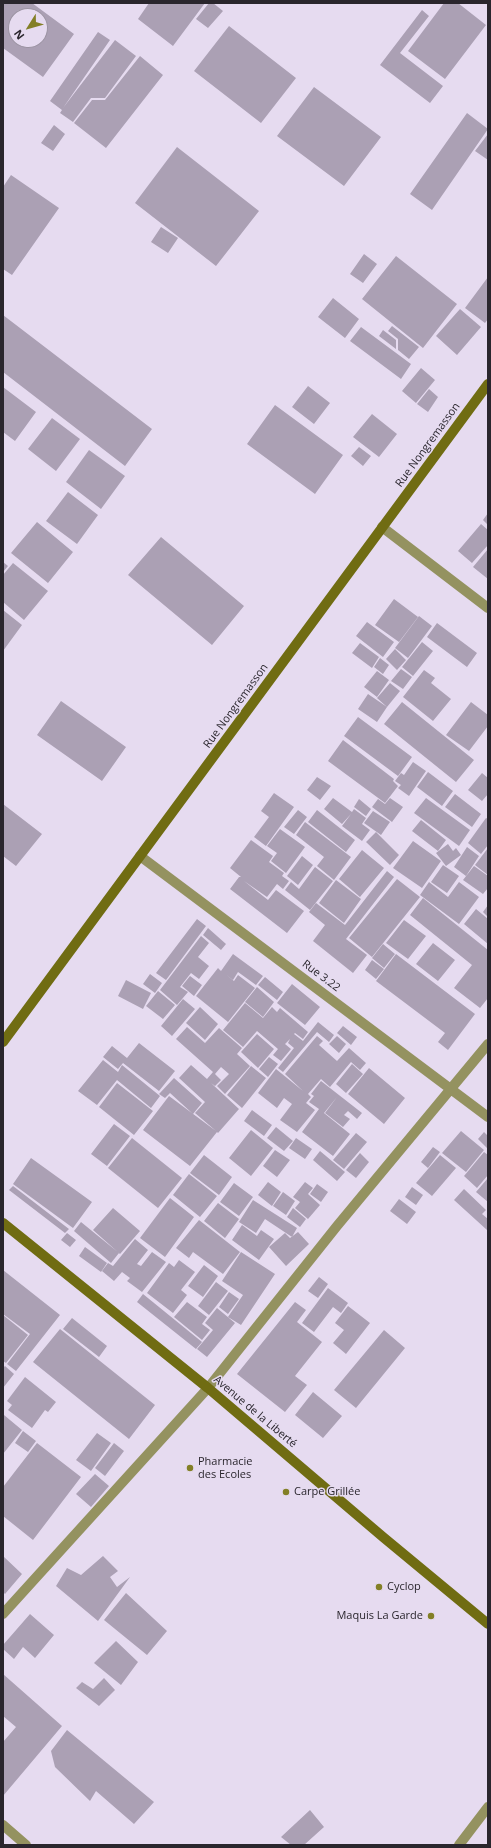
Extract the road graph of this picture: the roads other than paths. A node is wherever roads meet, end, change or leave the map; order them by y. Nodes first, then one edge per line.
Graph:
1 (488, 384) edge
2 (382, 527) junction
3 (488, 608) edge
4 (140, 856) junction
5 (3, 1042) edge
6 (488, 1044) edge
7 (451, 1087) junction
8 (488, 1117) edge
9 (3, 1223) edge
10 (208, 1388) junction
11 (3, 1614) edge
12 (488, 1624) edge
13 (488, 1807) edge
14 (3, 1825) edge
15 (26, 1845) edge
16 (459, 1845) edge

1 - 2 street, Rue Nongremasson
2 - 3 street
2 - 4 street, Rue Nongremasson
4 - 5 street, Rue Nongremasson
4 - 7 street, Rue 3.22
6 - 7 street
7 - 8 street, Rue 3.22
7 - 10 street
9 - 10 street, Avenue de la Liberté
10 - 11 street
10 - 12 street, Avenue de la Liberté
13 - 16 street
14 - 15 street

